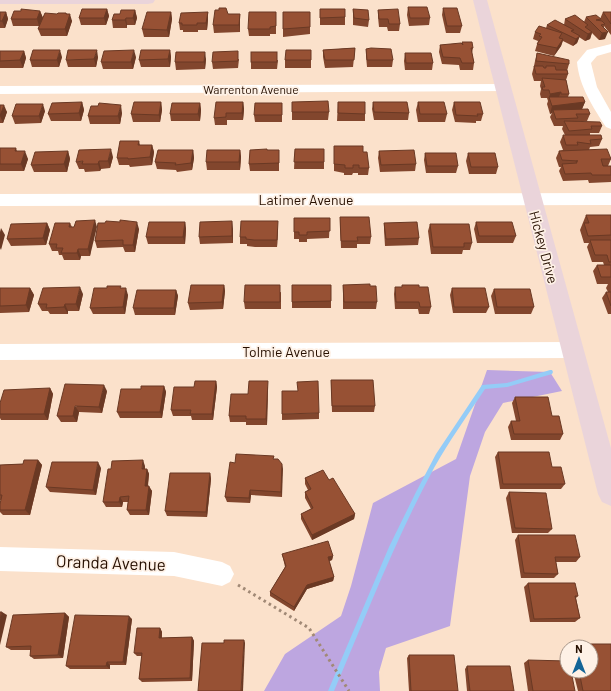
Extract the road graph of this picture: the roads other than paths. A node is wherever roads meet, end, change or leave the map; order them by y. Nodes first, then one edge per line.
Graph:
1 (0, 0) edge
2 (148, 0) edge
3 (480, 0) edge
4 (611, 48) edge
5 (502, 88) junction
6 (0, 90) edge
7 (611, 124) edge
8 (531, 198) junction
9 (611, 199) edge
10 (0, 200) edge
11 (573, 350) junction
12 (0, 352) edge
13 (611, 494) edge
14 (0, 559) edge
15 (222, 574) road end

1 - 2 street
3 - 5 street, Hickey Drive
4 - 7 street
5 - 6 street, Warrenton Avenue
5 - 8 street, Hickey Drive
8 - 9 street, Latimer Avenue
8 - 10 street, Latimer Avenue
8 - 11 street, Hickey Drive
11 - 12 street, Tolmie Avenue
11 - 13 street, Hickey Drive
14 - 15 street, Oranda Avenue

